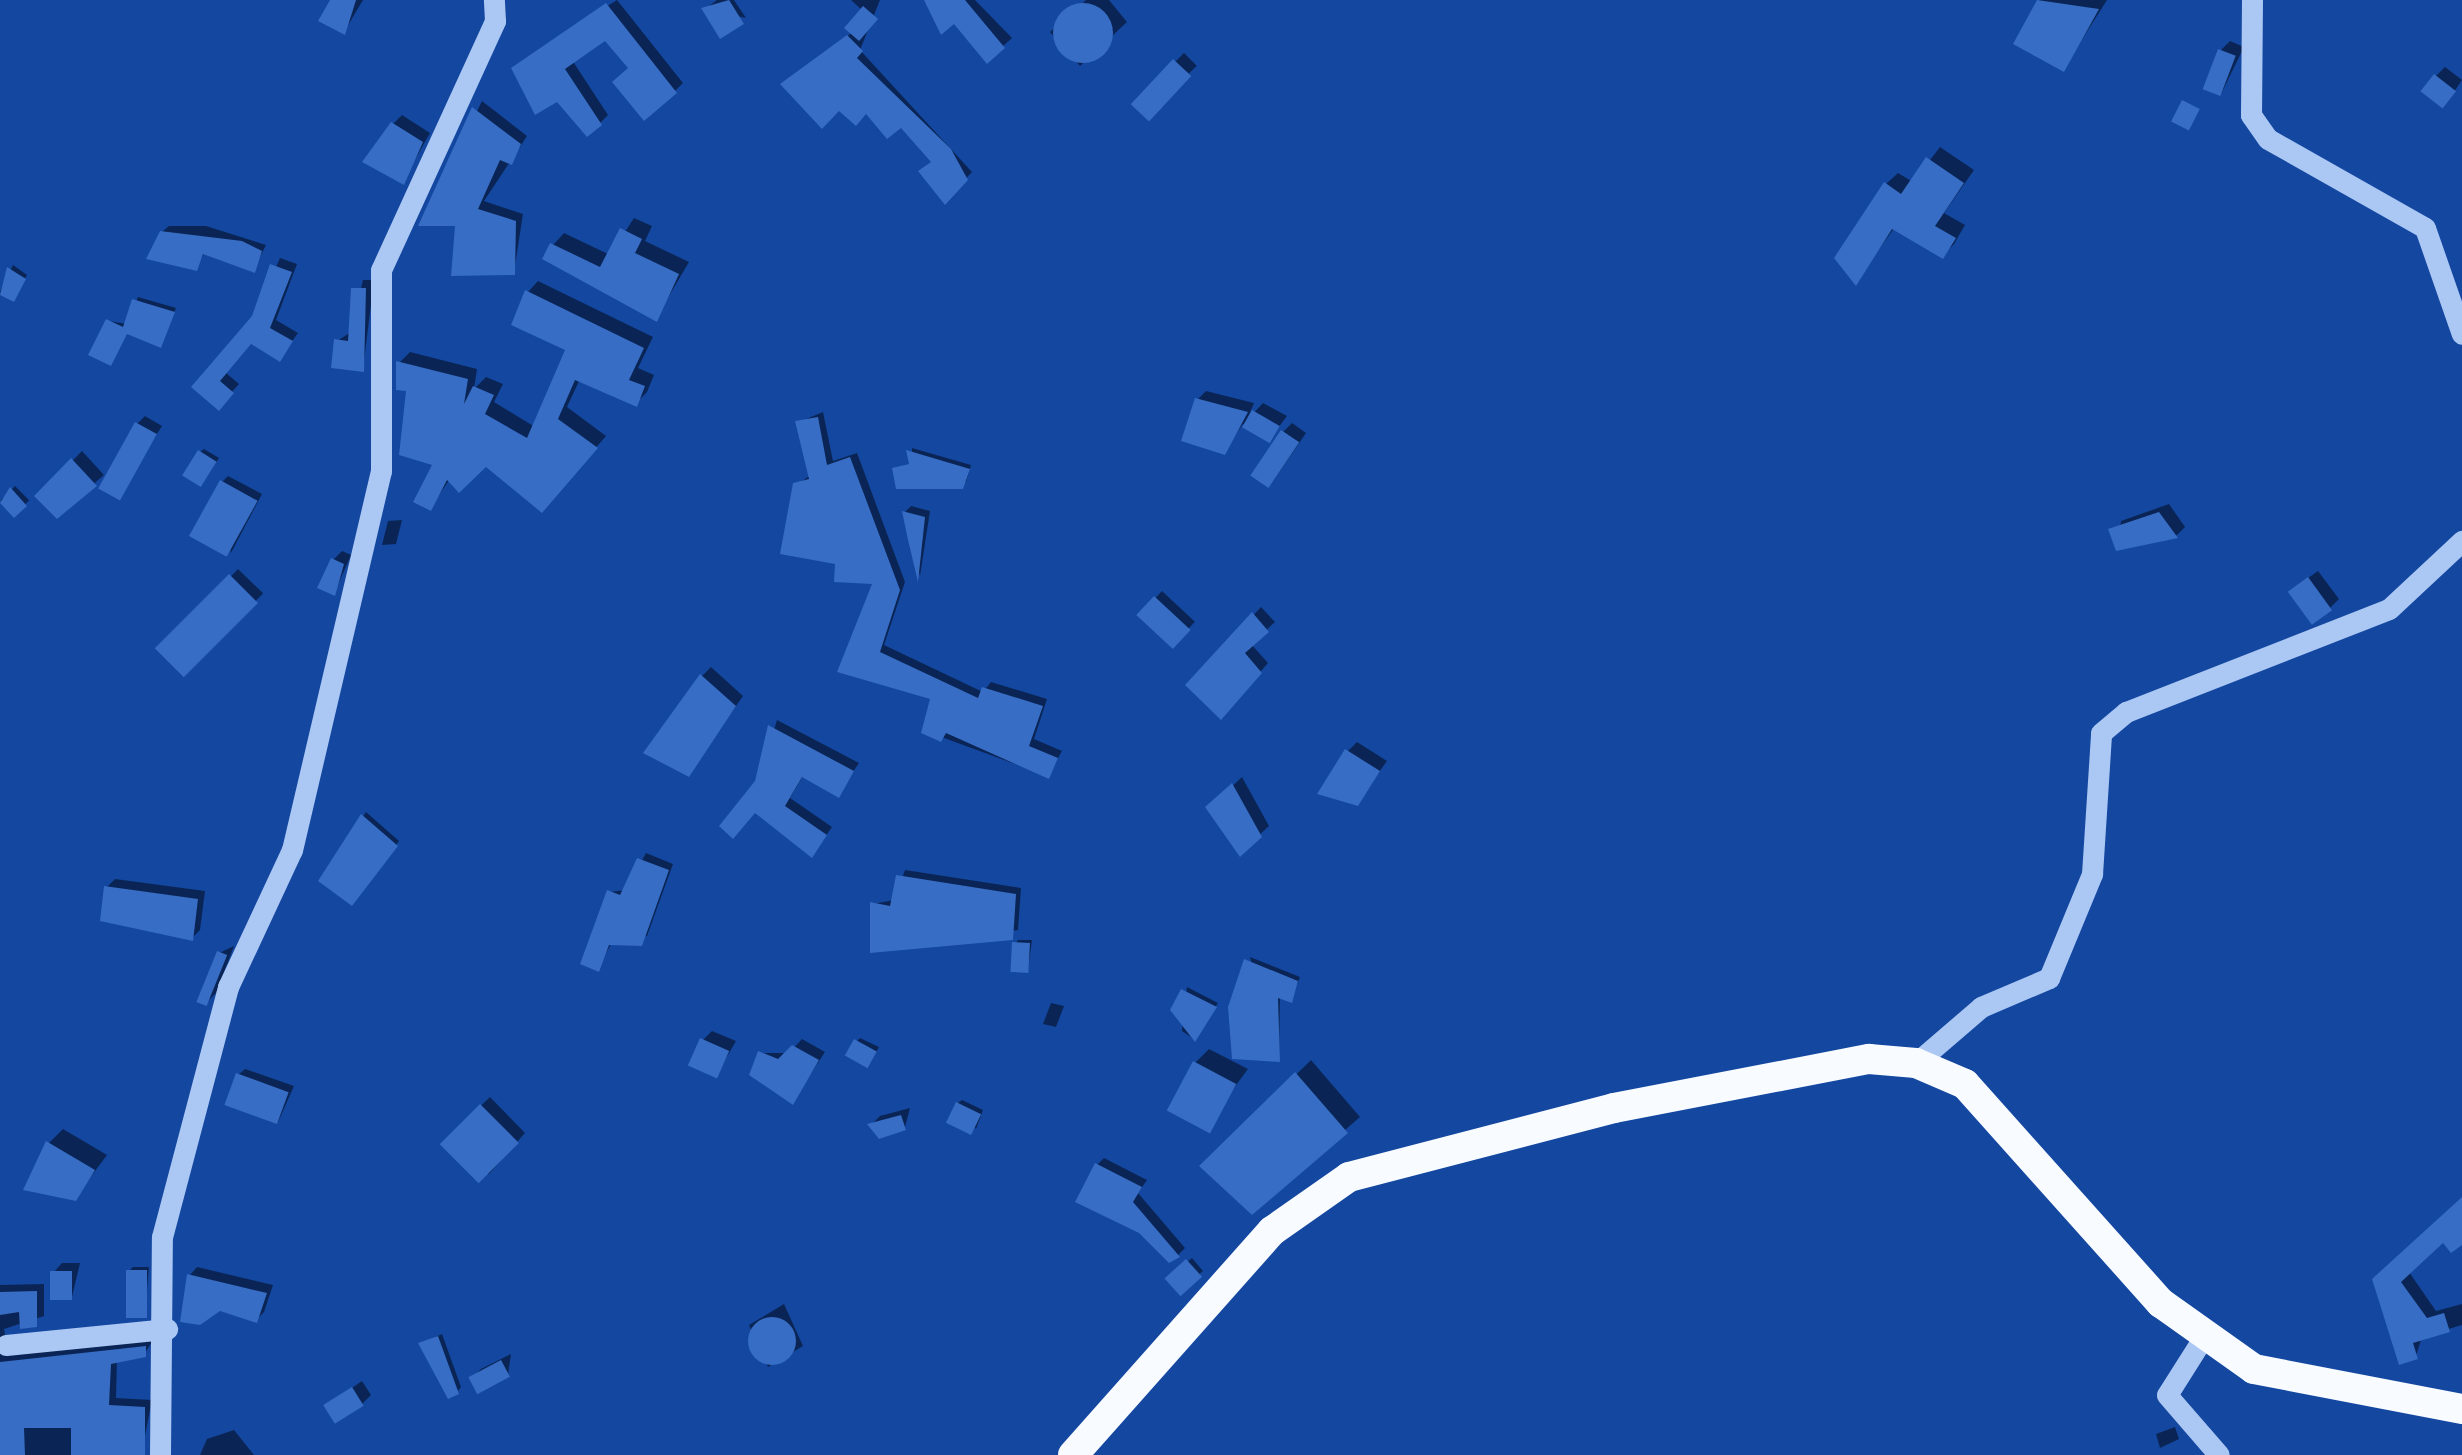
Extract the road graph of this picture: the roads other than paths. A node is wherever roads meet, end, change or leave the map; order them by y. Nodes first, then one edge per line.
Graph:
1 (494, 0) edge
2 (2252, 0) edge
3 (2462, 334) edge
4 (2462, 542) edge
5 (1916, 1063) junction
6 (167, 1329) junction
7 (2204, 1338) junction
8 (7, 1345) dead end
9 (2462, 1409) edge
10 (160, 1455) edge
11 (1073, 1455) edge
12 (2219, 1455) edge

1 - 6 street
2 - 3 street
4 - 5 street
5 - 7 main road
5 - 11 main road
6 - 8 street
6 - 10 street
7 - 9 main road
7 - 12 street

